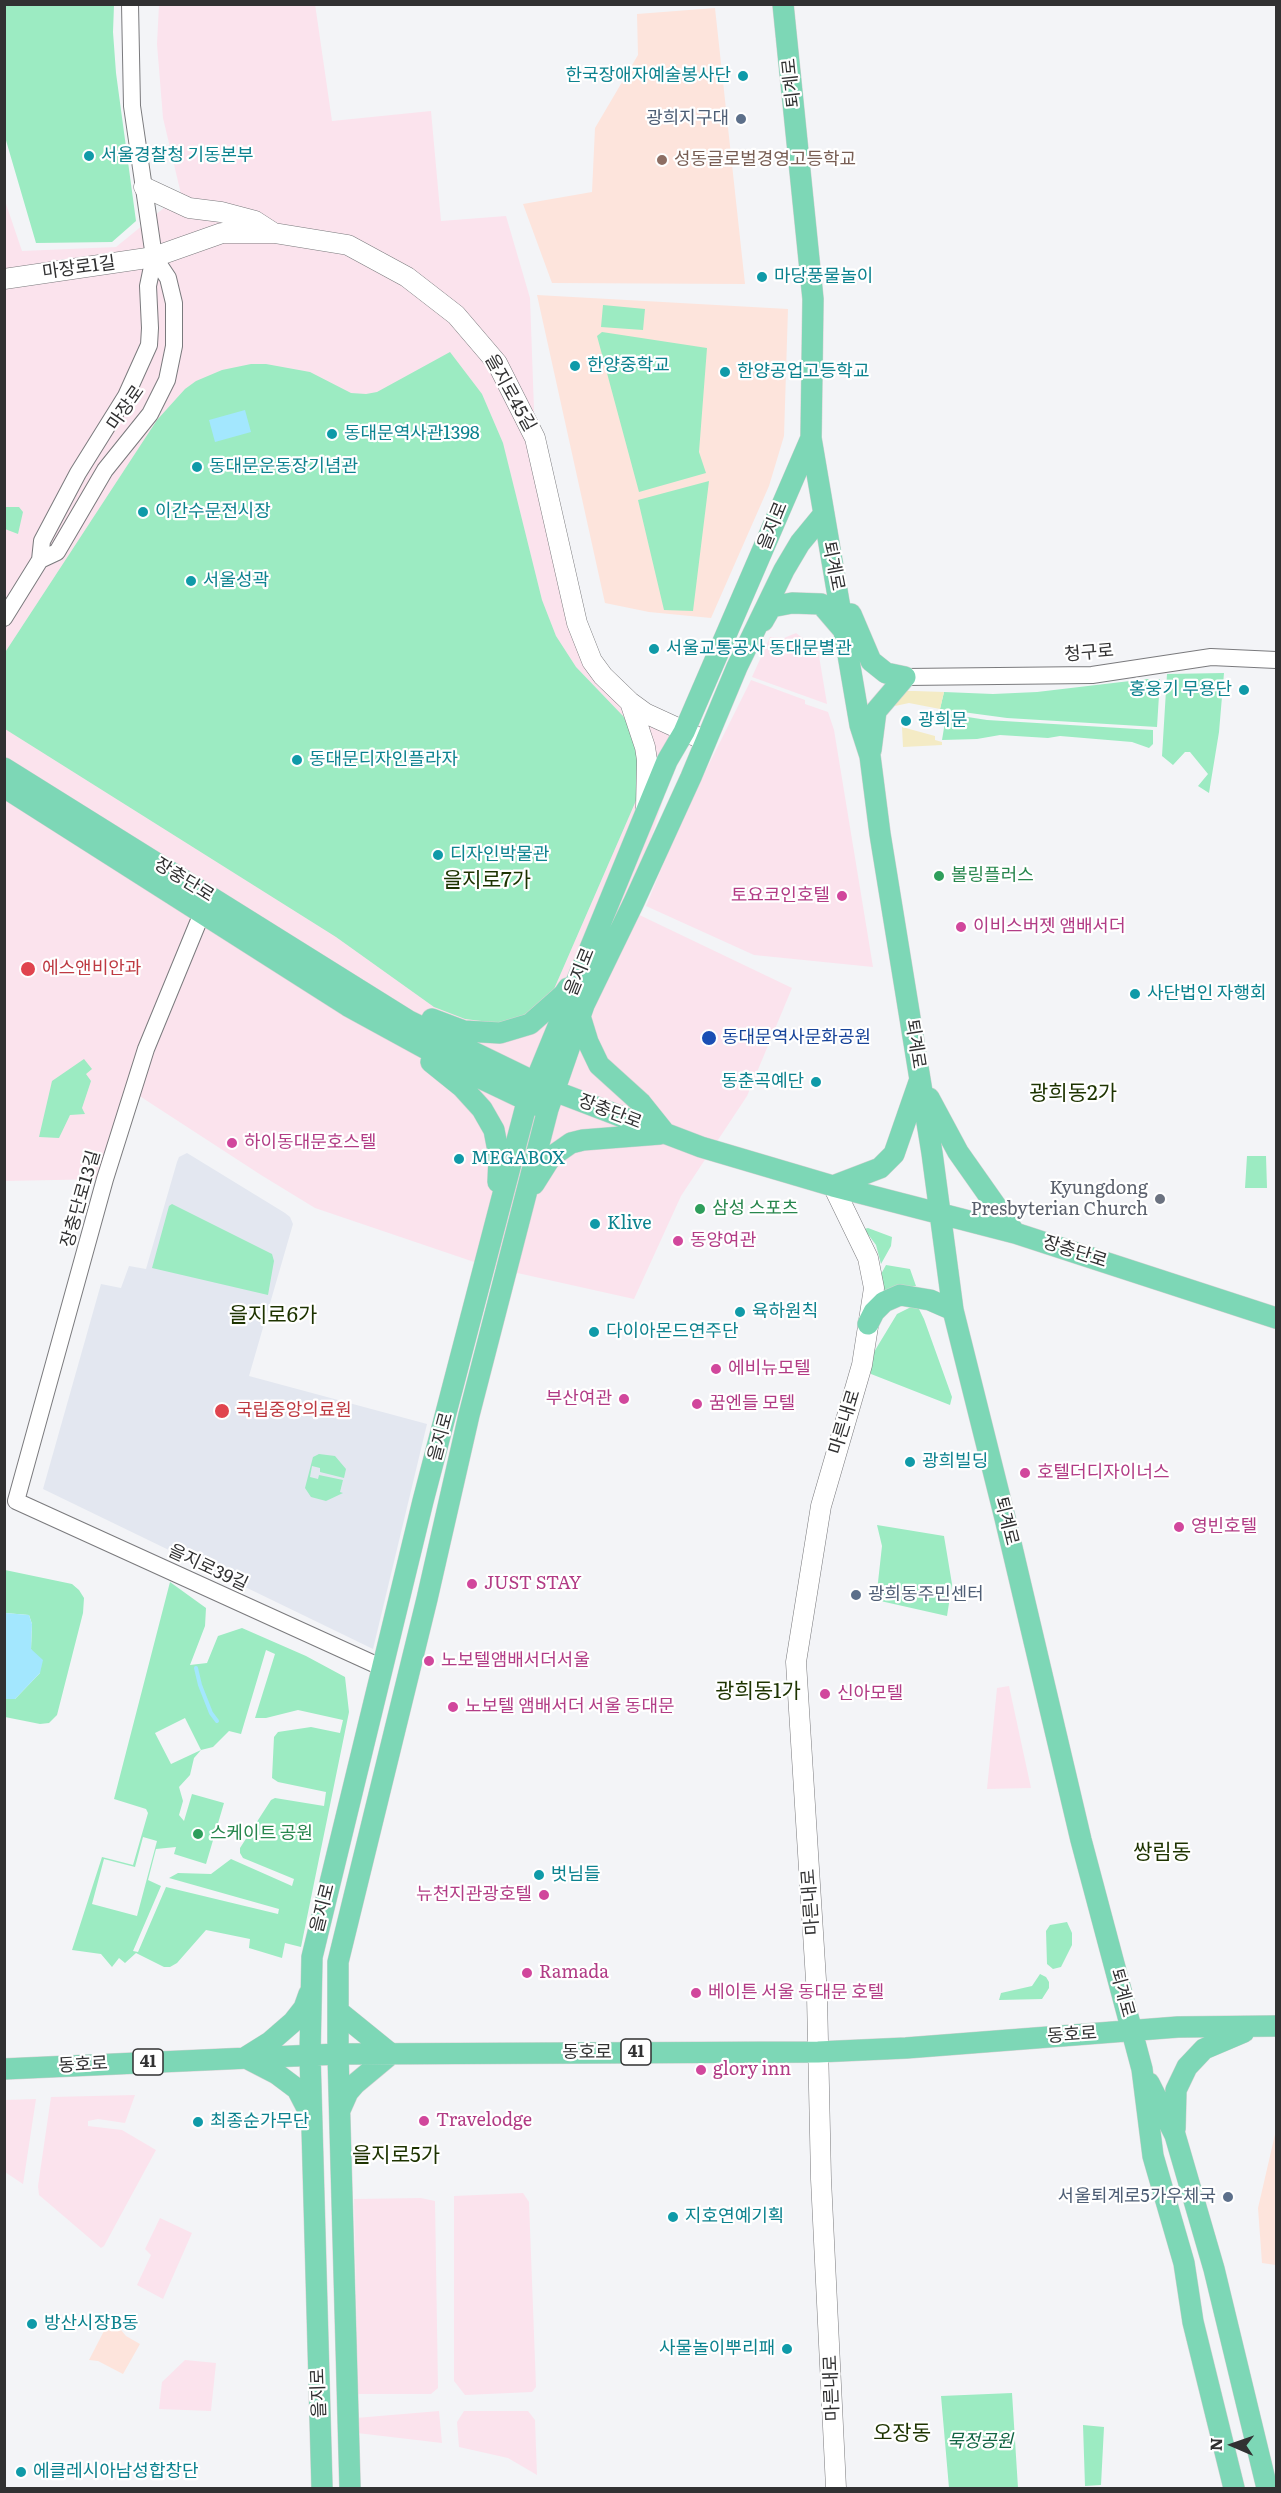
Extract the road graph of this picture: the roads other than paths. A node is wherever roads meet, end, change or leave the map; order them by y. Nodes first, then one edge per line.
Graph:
1 (130, 4) edge
2 (783, 4) edge
3 (144, 187) junction
4 (274, 233) junction
5 (154, 256) junction
6 (4, 279) edge
7 (811, 438) junction
8 (823, 515) junction
9 (40, 560) junction
10 (835, 577) junction
11 (4, 618) edge
12 (846, 633) junction
13 (1276, 660) edge
14 (737, 667) junction
15 (904, 677) junction
16 (630, 702) junction
17 (684, 732) junction
18 (706, 741) junction
19 (870, 756) junction
20 (4, 768) edge
21 (4, 787) edge
22 (646, 812) junction
23 (202, 913) junction
24 (585, 959) junction
25 (365, 994) junction
26 (580, 1016) junction
27 (394, 1031) junction
28 (920, 1079) junction
29 (531, 1092) junction
30 (551, 1100) junction
31 (666, 1134) junction
32 (833, 1186) junction
33 (523, 1206) junction
34 (939, 1213) junction
35 (1015, 1233) junction
36 (492, 1242) junction
37 (953, 1310) junction
38 (1276, 1318) edge
39 (868, 1324) junction
40 (16, 1501) joint
41 (383, 1668) junction
42 (310, 1993) junction
43 (338, 2011) junction
44 (1268, 2026) edge
45 (1133, 2031) junction
46 (338, 2054) junction
47 (392, 2054) junction
48 (310, 2055) junction
49 (245, 2057) junction
50 (818, 2060) junction
51 (4, 2069) edge
52 (1142, 2069) junction
53 (339, 2112) junction
54 (312, 2121) junction
55 (1175, 2135) junction
56 (322, 2488) edge
57 (350, 2488) edge
58 (836, 2488) edge
59 (1234, 2488) edge
60 (1267, 2488) edge

1 - 3 street, 마장로
2 - 7 main road, 퇴계로
3 - 4 main road
3 - 5 street, 마장로
4 - 5 main road, 을지로45길
4 - 16 main road, 을지로45길
5 - 6 main road, 마장로1길
5 - 9 street, 마장로
5 - 9 street, 마장로
7 - 8 main road, 퇴계로
7 - 17 main road, 을지로
8 - 10 main road, 퇴계로
8 - 14 main road, 을지로
9 - 11 street, 마장로
10 - 12 main road, 퇴계로
10 - 15 main road
12 - 14 main road
12 - 19 main road, 퇴계로
13 - 15 street, 청구로
14 - 18 main road, 을지로
15 - 19 main road
16 - 17 main road, 을지로45길
16 - 22 main road
17 - 18 main road, 을지로45길
17 - 22 main road, 을지로
18 - 26 main road, 을지로
19 - 28 main road, 퇴계로
20 - 25 main road, 장충단로
21 - 23 main road, 장충단로
22 - 24 main road, 을지로
23 - 27 main road, 장충단로
23 - 40 street, 장충단로13길
24 - 25 main road
24 - 29 main road, 을지로
25 - 29 main road, 장충단로
26 - 30 main road, 을지로
26 - 31 main road
27 - 29 main road, 장충단로
27 - 36 main road
28 - 32 main road
28 - 34 main road, 퇴계로
28 - 35 main road
29 - 30 main road, 장충단로
29 - 36 main road, 을지로
30 - 31 main road, 장충단로
30 - 33 main road, 을지로
31 - 32 main road, 장충단로
31 - 33 main road
32 - 34 main road, 장충단로
32 - 39 main road, 마른내로
33 - 43 main road, 을지로
34 - 35 main road, 장충단로
34 - 37 main road, 퇴계로
35 - 38 main road, 장충단로
36 - 41 main road, 을지로
37 - 39 main road
37 - 45 main road, 퇴계로
39 - 50 main road, 마른내로
40 - 41 street, 을지로39길
41 - 42 main road, 을지로
42 - 48 main road, 을지로
42 - 49 main road
43 - 46 main road, 을지로
43 - 47 main road
44 - 45 main road, 동호로
44 - 55 main road
45 - 50 main road, 동호로 / 41
45 - 52 main road, 퇴계로
46 - 47 main road, 동호로 / 41
46 - 48 main road, 동호로 / 41
46 - 53 main road, 을지로
47 - 50 main road, 동호로 / 41
47 - 53 main road
48 - 49 main road, 동호로 / 41
48 - 54 main road, 을지로
49 - 51 main road, 동호로 / 41
49 - 54 main road
50 - 58 main road, 마른내로
52 - 55 main road, 퇴계로
52 - 59 main road, 퇴계로
53 - 57 main road, 을지로
54 - 56 main road, 을지로
55 - 60 main road, 퇴계로

